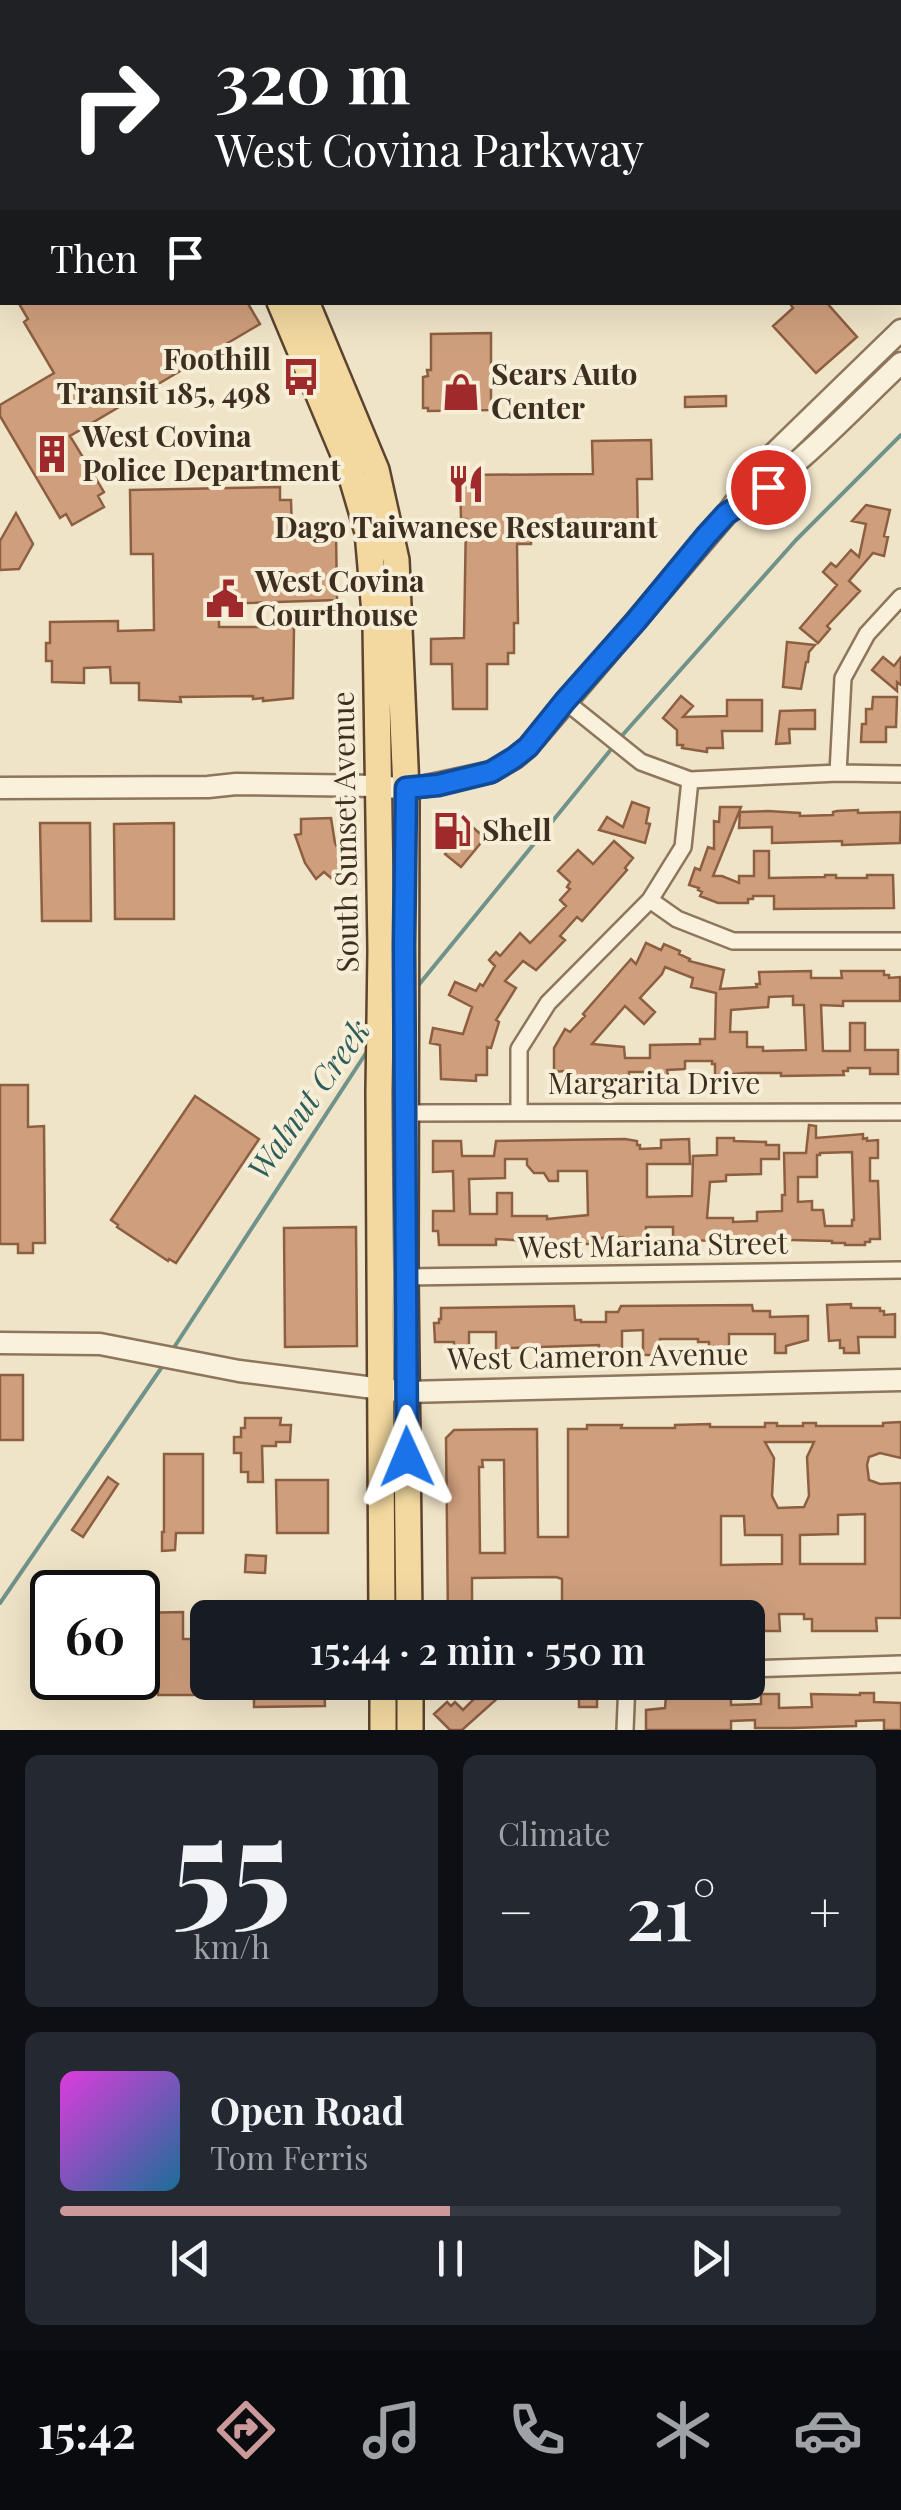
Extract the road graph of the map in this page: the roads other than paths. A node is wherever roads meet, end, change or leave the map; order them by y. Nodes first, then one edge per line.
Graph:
1 (281, 305) edge
2 (307, 305) edge
3 (901, 330) edge
4 (883, 348) junction
5 (901, 362) edge
6 (808, 452) junction
7 (766, 462) junction
8 (746, 502) junction
9 (726, 514) junction
10 (901, 598) edge
11 (565, 701) junction
12 (838, 773) junction
13 (901, 774) edge
14 (690, 780) junction
15 (379, 786) junction
16 (0, 788) edge
17 (406, 788) junction
18 (650, 900) junction
19 (901, 941) edge
20 (392, 947) junction
21 (519, 1112) junction
22 (901, 1112) edge
23 (407, 1114) junction
24 (901, 1270) edge
25 (405, 1277) junction
26 (0, 1344) edge
27 (901, 1380) edge
28 (394, 1390) junction
29 (383, 1600) edge
30 (408, 1600) edge
31 (901, 1664) edge
32 (765, 1668) edge
33 (383, 1700) edge
34 (410, 1700) edge
35 (626, 1700) edge
36 (383, 1730) edge
37 (410, 1730) edge
38 (625, 1730) edge

1 - 15 main road, South Sunset Avenue
2 - 17 main road, South Sunset Avenue
3 - 4 street
4 - 6 street
4 - 7 street
5 - 6 street
6 - 8 street
7 - 8 street
7 - 9 street
8 - 9 street
9 - 11 street
10 - 12 street
11 - 14 street
11 - 17 street
12 - 13 street
12 - 14 street
14 - 18 street
15 - 16 street
15 - 17 street
15 - 20 main road, South Sunset Avenue
17 - 20 main road, South Sunset Avenue
18 - 19 street
18 - 21 street
20 - 23 main road, South Sunset Avenue
20 - 28 main road, South Sunset Avenue
21 - 22 street, Margarita Drive
21 - 23 street, Margarita Drive
23 - 25 main road, South Sunset Avenue
24 - 25 street, West Mariana Street
25 - 28 main road, South Sunset Avenue
26 - 28 street, West Cameron Avenue
27 - 28 street, West Cameron Avenue
28 - 29 main road, South Sunset Avenue
28 - 30 main road, South Sunset Avenue
31 - 32 street
33 - 36 main road
34 - 37 main road
35 - 38 street

